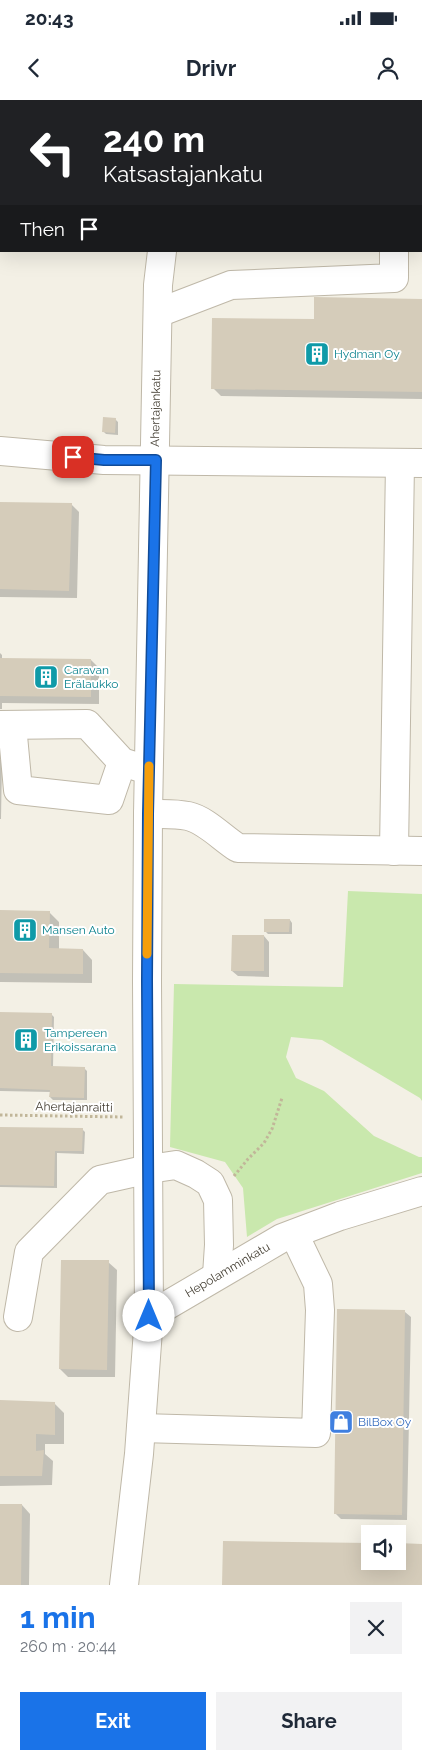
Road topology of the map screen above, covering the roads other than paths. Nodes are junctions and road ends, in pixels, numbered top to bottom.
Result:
1 (162, 252) edge
2 (394, 252) edge
3 (158, 313) junction
4 (0, 451) edge
5 (156, 460) junction
6 (411, 463) edge
7 (6, 725) edge
8 (122, 762) junction
9 (149, 770) junction
10 (148, 814) junction
11 (394, 851) junction
12 (422, 852) edge
13 (149, 1169) junction
14 (422, 1191) edge
15 (294, 1234) junction
16 (217, 1276) junction
17 (149, 1316) junction
18 (18, 1317) dead end
19 (141, 1428) junction
20 (124, 1585) edge

1 - 3 street, Ahertajankatu
2 - 3 street
3 - 5 street, Ahertajankatu
4 - 5 street
5 - 6 street
5 - 9 street, Ahertajankatu
6 - 11 street
7 - 8 street
7 - 8 street
8 - 9 street
9 - 10 street, Ahertajankatu
10 - 11 street
10 - 13 street, Ahertajankatu
11 - 12 street
13 - 16 street
13 - 17 street, Ahertajankatu
13 - 18 street
14 - 15 street, Hepolamminkatu
15 - 16 street, Hepolamminkatu
15 - 19 street
16 - 17 street, Hepolamminkatu
17 - 19 street
19 - 20 street

